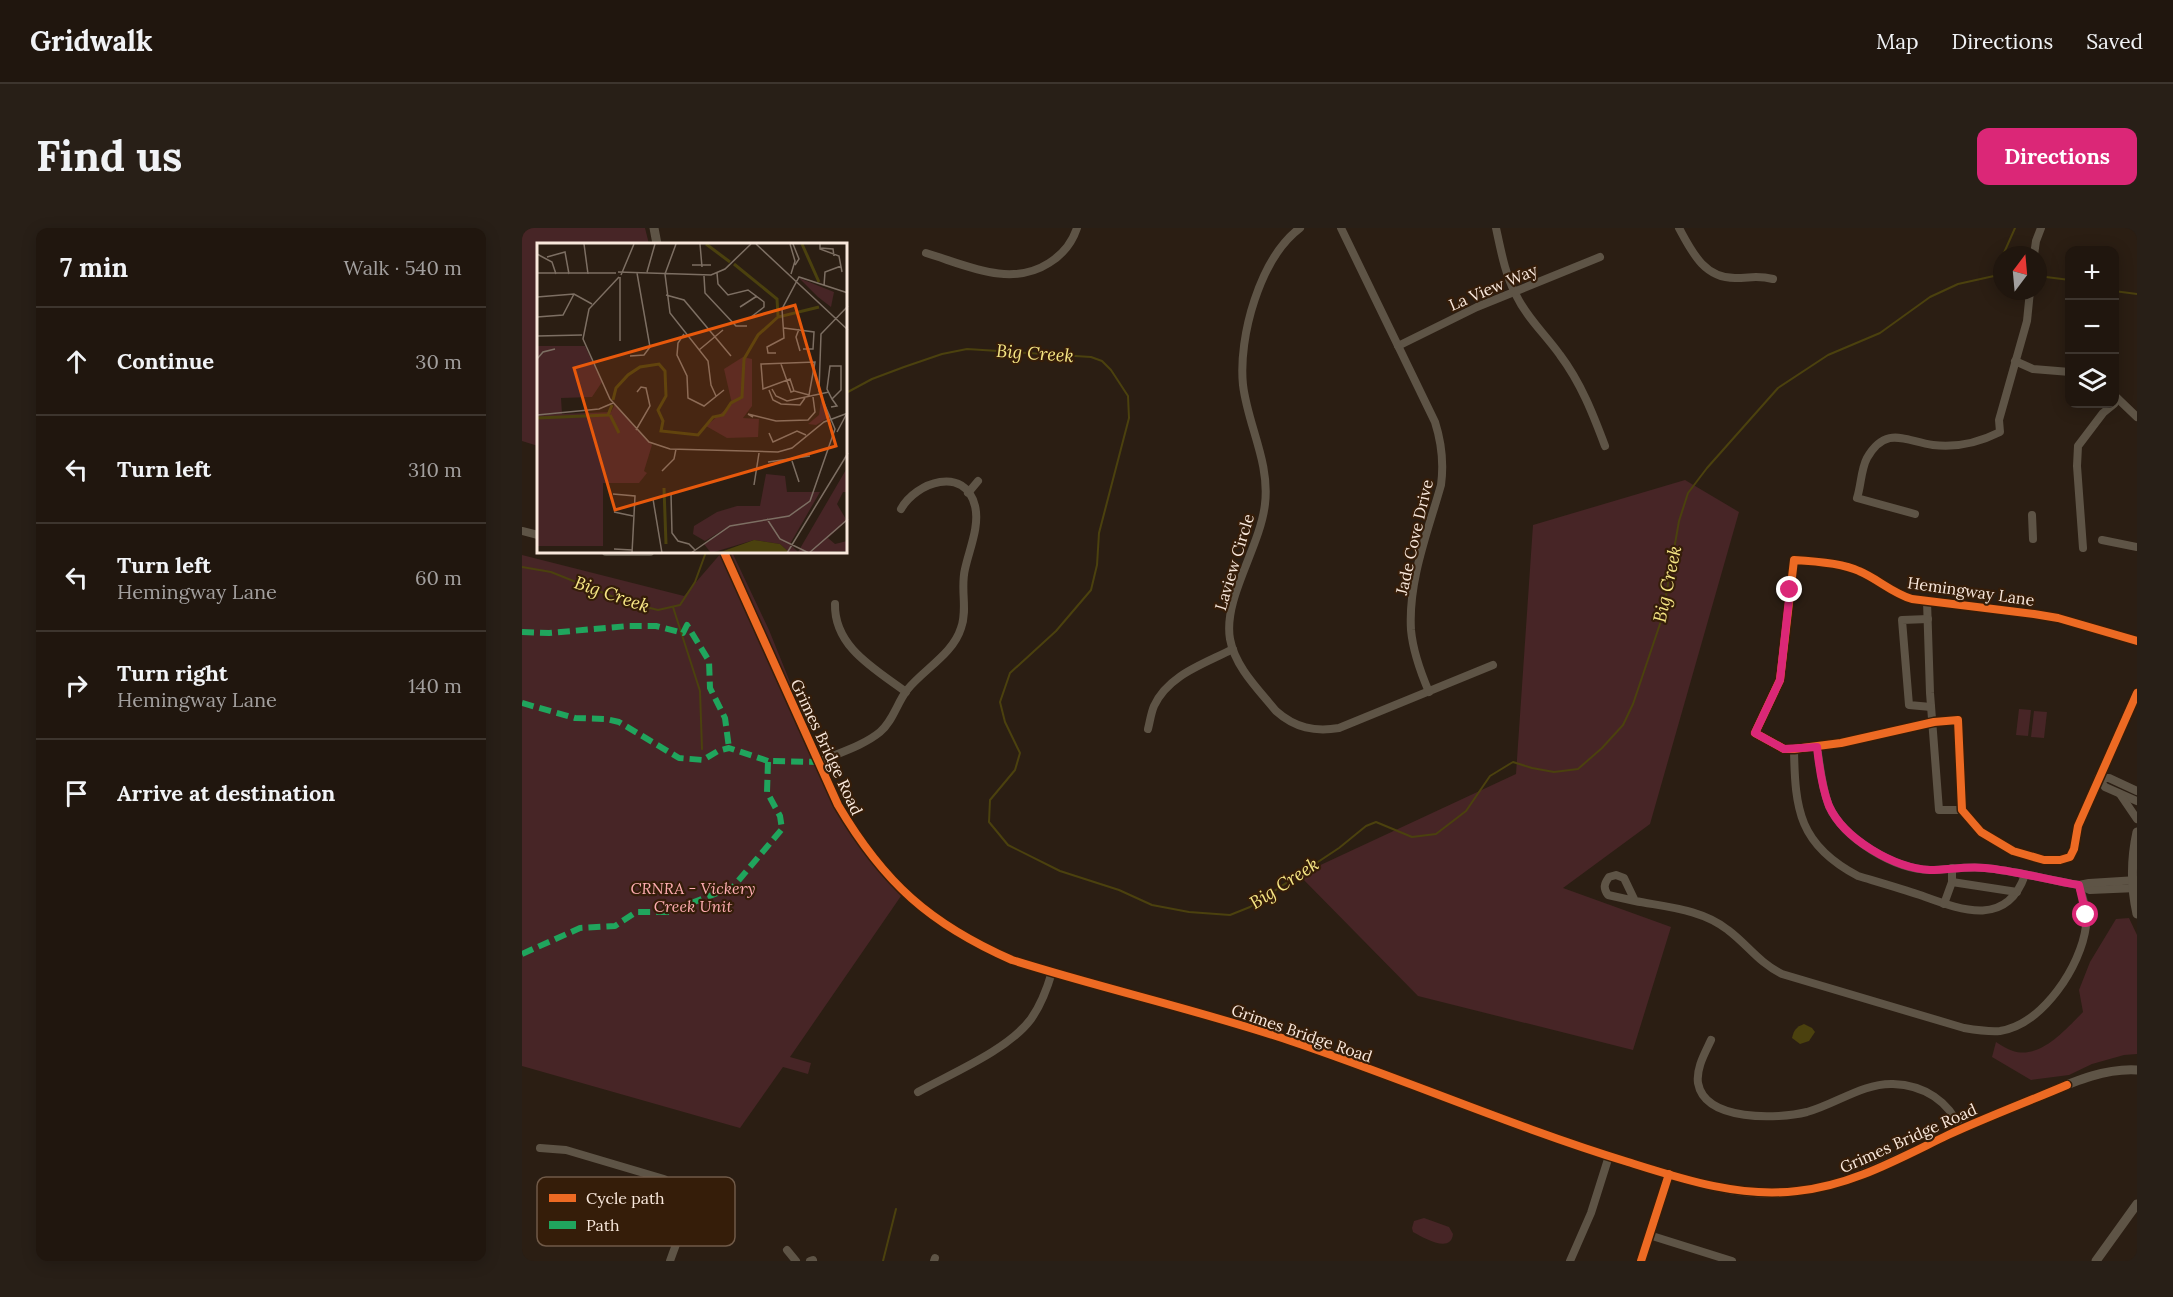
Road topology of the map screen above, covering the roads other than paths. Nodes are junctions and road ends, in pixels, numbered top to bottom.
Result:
1 (654, 228) edge
2 (1077, 228) edge
3 (1300, 228) edge
4 (1341, 228) edge
5 (1496, 228) edge
6 (1679, 228) edge
7 (2041, 228) edge
8 (657, 243) edge
9 (2035, 246) edge
10 (926, 253) dead end
11 (1600, 257) dead end
12 (1773, 279) dead end
13 (1514, 292) junction
14 (2029, 300) edge
15 (1398, 346) junction
16 (2015, 361) junction
17 (2065, 372) edge
18 (2119, 404) edge
19 (2108, 408) edge
20 (2137, 417) edge
21 (1605, 446) dead end
22 (978, 482) dead end
23 (968, 493) junction
24 (901, 509) dead end
25 (1915, 513) dead end
26 (2032, 515) dead end
27 (522, 531) edge
28 (537, 535) edge
29 (2033, 539) dead end
30 (2102, 540) dead end
31 (2137, 547) edge
32 (2084, 548) dead end
33 (725, 556) edge
34 (1927, 601) junction
35 (835, 604) dead end
36 (1928, 619) junction
37 (2137, 641) edge
38 (1233, 649) junction
39 (1492, 665) dead end
40 (906, 692) junction
41 (1429, 692) junction
42 (2137, 693) edge
43 (1931, 707) junction
44 (1934, 723) junction
45 (1148, 729) dead end
46 (1817, 747) junction
47 (1794, 749) junction
48 (818, 762) junction
49 (2098, 778) junction
50 (2137, 783) edge
51 (2123, 784) junction
52 (2137, 791) edge
53 (2119, 793) junction
54 (2137, 801) edge
55 (1962, 810) junction
56 (2137, 819) edge
57 (2137, 832) edge
58 (1952, 868) junction
59 (2025, 875) junction
60 (1952, 882) junction
61 (2135, 884) edge
62 (2079, 885) junction
63 (2017, 892) junction
64 (1635, 901) dead end
65 (1944, 904) junction
66 (2137, 914) edge
67 (1052, 972) junction
68 (1711, 1040) dead end
69 (2137, 1070) edge
70 (918, 1092) dead end
71 (1960, 1130) junction
72 (540, 1148) dead end
73 (1609, 1156) junction
74 (1669, 1174) junction
75 (657, 1177) edge
76 (2137, 1204) edge
77 (1649, 1235) junction
78 (675, 1246) edge
79 (787, 1250) dead end
80 (670, 1261) edge
81 (796, 1261) edge
82 (1570, 1261) edge
83 (1641, 1261) edge
84 (1732, 1261) edge
85 (2096, 1261) edge

1 - 8 street
2 - 10 street
3 - 38 street, Laview Circle
4 - 15 street, Jade Cove Drive
5 - 13 street
6 - 12 street
7 - 9 street
11 - 13 street, La View Way
13 - 15 street, La View Way
13 - 21 street
14 - 16 street
15 - 41 street, Jade Cove Drive
16 - 17 street
16 - 25 street
18 - 20 street
19 - 32 street
22 - 23 street
23 - 24 street
23 - 40 street
26 - 29 street
27 - 28 street
30 - 31 street
33 - 48 street, Grimes Bridge Road
34 - 36 street
34 - 37 street, Hemingway Lane
34 - 47 street, Hemingway Lane
35 - 40 street
36 - 43 street
36 - 43 street
38 - 41 street, Laview Circle
38 - 45 street
39 - 41 street, Laview Circle
40 - 48 street
42 - 49 street
43 - 44 street
44 - 46 street, Hemingway Lane
44 - 55 street
44 - 55 street, Hemingway Lane
46 - 47 street, Hemingway Lane
46 - 58 street
47 - 65 street
48 - 67 street, Grimes Bridge Road
49 - 51 street
49 - 53 street
49 - 55 street
50 - 51 street
51 - 52 street
53 - 54 street
53 - 56 street
57 - 61 street
58 - 59 street
58 - 60 street
59 - 62 street
59 - 63 street
60 - 63 street
60 - 65 street
61 - 62 street
61 - 66 street
62 - 64 street
63 - 65 street
67 - 70 street
67 - 73 street, Grimes Bridge Road
68 - 71 street
69 - 71 street, Grimes Bridge Road
71 - 74 street, Grimes Bridge Road
72 - 75 street
73 - 74 street, Grimes Bridge Road
73 - 82 street
74 - 77 street
76 - 85 street
77 - 83 street
77 - 84 street
78 - 80 street
79 - 81 street

